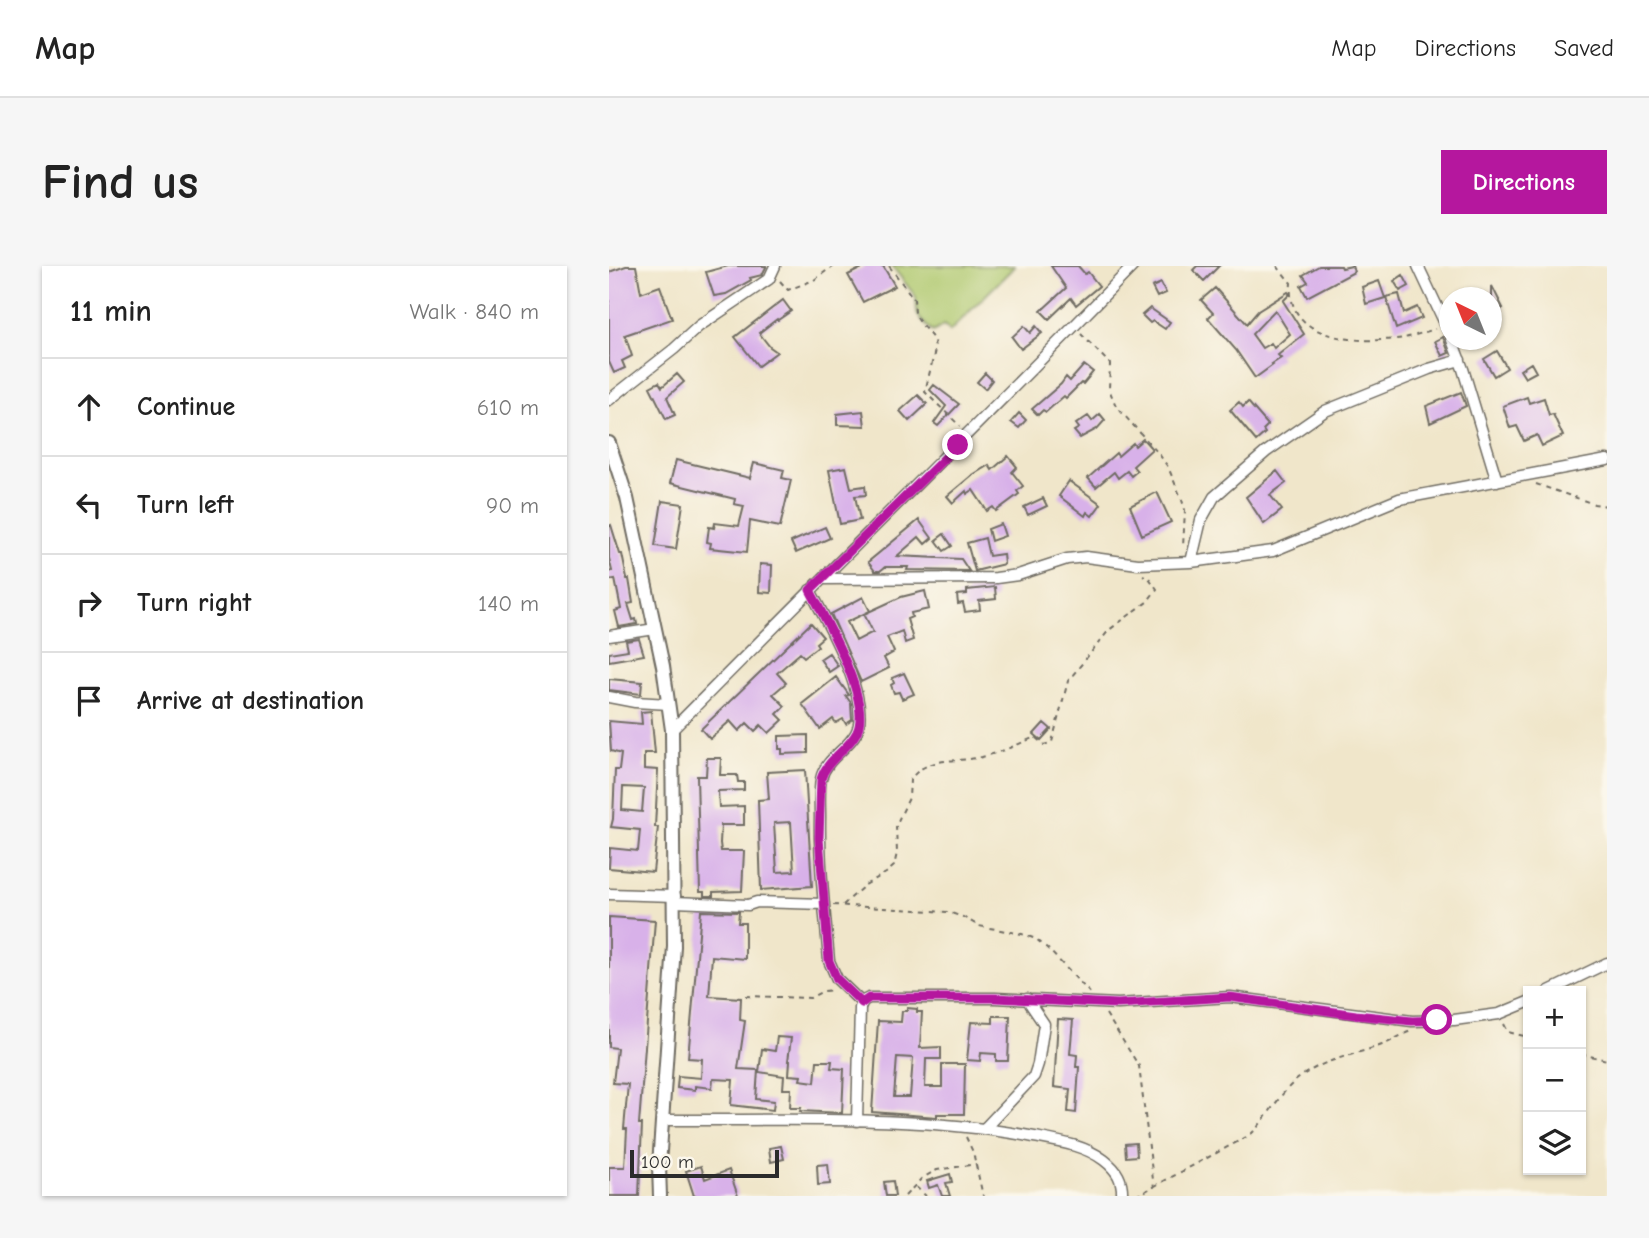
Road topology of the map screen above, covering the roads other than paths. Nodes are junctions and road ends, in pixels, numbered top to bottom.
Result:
1 (1133, 266) edge
2 (1418, 266) edge
3 (773, 270) edge
4 (1439, 311) edge
5 (1456, 350) edge
6 (1460, 360) junction
7 (609, 400) edge
8 (609, 443) edge
9 (1607, 460) edge
10 (1497, 481) junction
11 (1187, 562) junction
12 (822, 579) junction
13 (810, 590) junction
14 (655, 629) junction
15 (609, 636) edge
16 (609, 697) edge
17 (669, 704) junction
18 (672, 730) junction
19 (609, 894) edge
20 (675, 899) junction
21 (824, 904) junction
22 (1607, 963) edge
23 (1559, 986) edge
24 (1027, 999) junction
25 (862, 1003) junction
26 (1523, 1004) edge
27 (662, 1120) junction
28 (856, 1121) junction
29 (984, 1129) junction
30 (660, 1196) edge
31 (1122, 1196) edge

1 - 12 street
2 - 4 street
3 - 7 street
5 - 6 street
6 - 10 street
6 - 11 street
8 - 14 street
9 - 10 street
10 - 11 street
11 - 12 street
12 - 13 street
13 - 18 street
13 - 21 street
14 - 15 street
14 - 17 street
16 - 17 street
17 - 18 street
18 - 20 street
19 - 20 street
20 - 21 street
20 - 27 street
21 - 25 street
22 - 23 street
24 - 25 street
24 - 26 street
24 - 29 street
25 - 28 street
27 - 28 street
27 - 30 street
28 - 29 street
29 - 31 street

